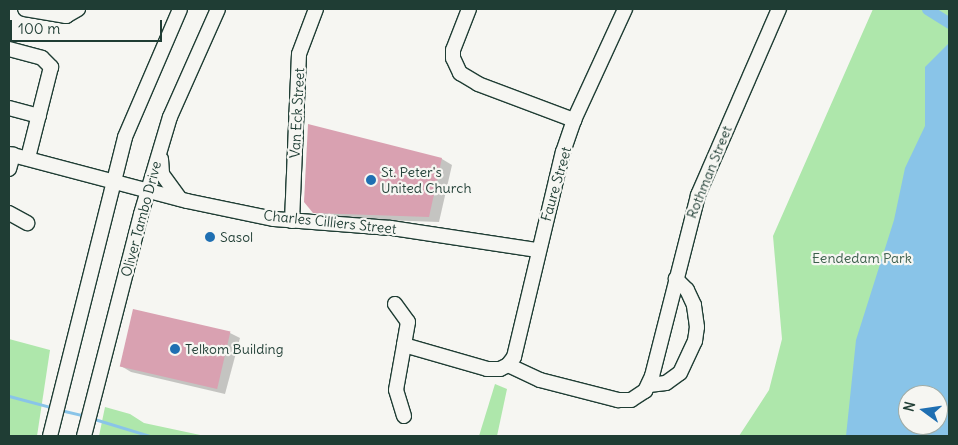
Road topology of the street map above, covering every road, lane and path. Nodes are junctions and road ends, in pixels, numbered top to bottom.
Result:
1 (25, 9) edge
2 (78, 9) edge
3 (180, 9) edge
4 (218, 9) edge
5 (316, 9) edge
6 (469, 9) edge
7 (625, 9) edge
8 (779, 9) edge
9 (9, 49) edge
10 (9, 108) edge
11 (38, 116) junction
12 (574, 120) junction
13 (163, 141) junction
14 (11, 154) edge
15 (28, 158) junction
16 (9, 169) edge
17 (113, 180) junction
18 (149, 190) junction
19 (184, 200) junction
20 (9, 213) edge
21 (141, 214) junction
22 (292, 221) junction
23 (27, 223) dead end
24 (537, 250) junction
25 (676, 279) junction
26 (395, 304) dead end
27 (404, 345) junction
28 (508, 365) junction
29 (649, 385) junction
30 (404, 416) dead end
31 (85, 433) edge
32 (50, 436) edge

1 - 2 street
3 - 17 street
4 - 13 street, Oliver Tambo Drive
5 - 22 street, Van Eck Street
6 - 12 street
7 - 12 street, Faure Street
8 - 25 street, Rothman Street
9 - 11 street
10 - 11 street
11 - 15 street
12 - 24 street, Faure Street
13 - 18 street, Oliver Tambo Drive
13 - 19 street
14 - 15 street, Charles Cilliers Street
14 - 16 street
15 - 17 street, Charles Cilliers Street
17 - 18 street, Charles Cilliers Street
17 - 32 street
18 - 19 street, Charles Cilliers Street
18 - 21 street, Oliver Tambo Drive
19 - 21 street
19 - 22 street, Charles Cilliers Street
20 - 23 street
21 - 31 street, Oliver Tambo Drive
22 - 24 street, Charles Cilliers Street
24 - 28 street, Faure Street
25 - 29 street, Rothman Street
25 - 29 street
26 - 27 street
27 - 28 street
27 - 30 street
28 - 29 street, Rothman Street

